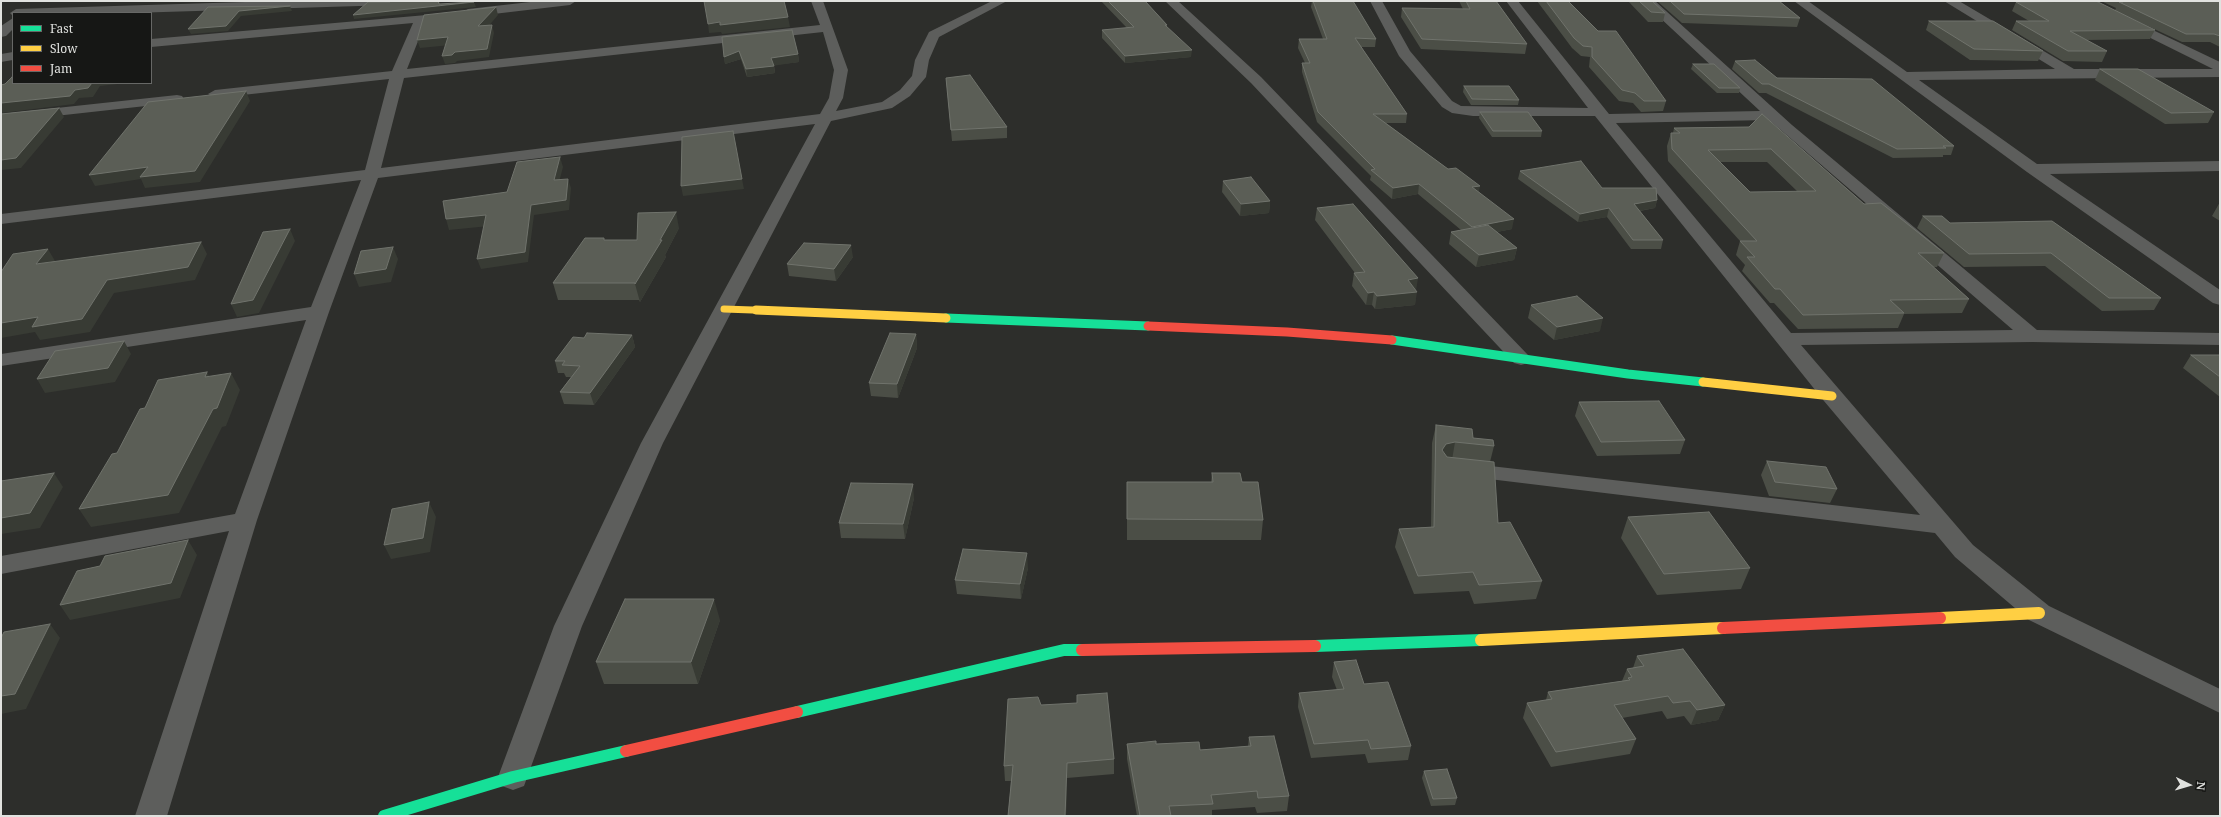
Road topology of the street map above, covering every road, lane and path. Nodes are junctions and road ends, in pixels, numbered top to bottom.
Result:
1 (150, 1) edge
2 (392, 1) edge
3 (570, 1) edge
4 (817, 1) edge
5 (1001, 1) edge
6 (1171, 1) edge
7 (1376, 1) edge
8 (1512, 1) edge
9 (1648, 1) edge
10 (1800, 1) edge
11 (1950, 1) edge
12 (2082, 1) edge
13 (138, 8) junction
14 (47, 12) edge
15 (1, 13) edge
16 (12, 13) edge
17 (420, 18) junction
18 (12, 23) edge
19 (828, 28) junction
20 (1, 33) edge
21 (152, 43) edge
22 (12, 56) edge
23 (1, 58) edge
24 (2220, 67) edge
25 (2071, 73) junction
26 (2220, 73) edge
27 (398, 74) junction
28 (1905, 76) junction
29 (1772, 115) junction
30 (1602, 116) junction
31 (1, 118) edge
32 (825, 118) junction
33 (2220, 166) edge
34 (2033, 169) junction
35 (372, 172) junction
36 (1, 219) edge
37 (2220, 299) edge
38 (724, 309) junction
39 (319, 312) junction
40 (2032, 336) junction
41 (1787, 339) junction
42 (2220, 339) edge
43 (1521, 359) junction
44 (1, 360) edge
45 (1832, 396) junction
46 (1452, 468) edge
47 (245, 520) junction
48 (1942, 526) junction
49 (1, 565) edge
50 (2040, 613) junction
51 (2218, 699) edge
52 (513, 778) junction
53 (151, 816) edge
54 (384, 816) edge

1 - 13 street
2 - 13 street
3 - 17 street
4 - 19 street
5 - 32 street
6 - 43 street
7 - 30 street
8 - 30 street
9 - 29 street
10 - 28 street
11 - 25 street
12 - 24 street
13 - 14 street
15 - 16 street
17 - 21 street
17 - 27 street
18 - 20 street
19 - 27 street
19 - 32 street
22 - 23 street
25 - 26 street
25 - 28 street
27 - 31 street
27 - 35 street
28 - 34 street
29 - 30 street
29 - 40 street
30 - 41 street
32 - 35 street
32 - 38 street
33 - 34 street
34 - 37 street
35 - 36 street
35 - 39 street
38 - 43 street
38 - 52 street
39 - 44 street
39 - 47 street
40 - 41 street
40 - 42 street
41 - 45 street
43 - 45 street
45 - 48 street
46 - 48 street
47 - 49 street
47 - 53 street
48 - 50 street
50 - 51 street
50 - 52 street
52 - 54 street

